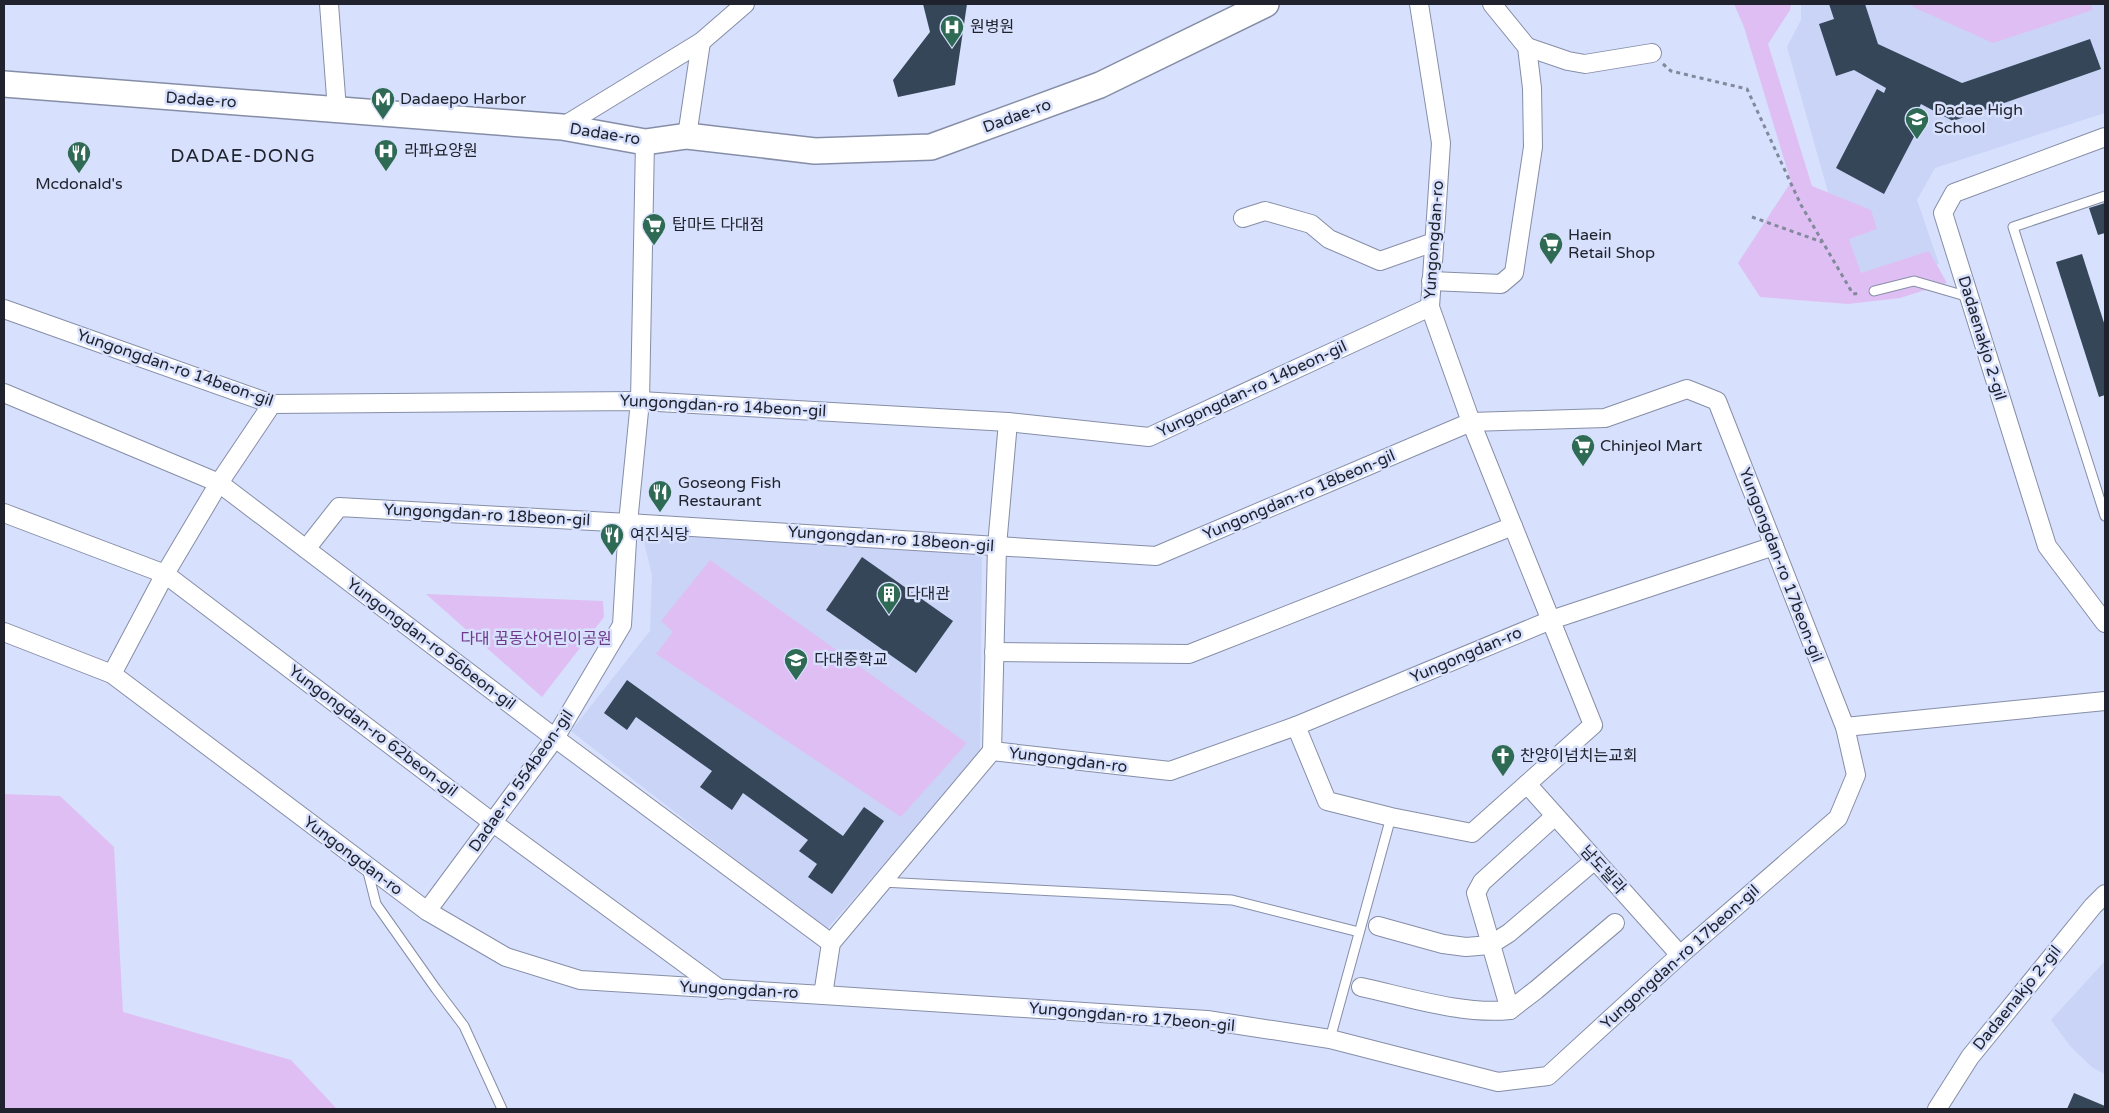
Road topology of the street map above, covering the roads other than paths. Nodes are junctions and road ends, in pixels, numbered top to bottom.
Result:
1 (329, 4) edge
2 (745, 4) edge
3 (1266, 4) edge
4 (1419, 4) edge
5 (1492, 4) edge
6 (700, 42) junction
7 (1526, 47) junction
8 (1652, 53) road end
9 (4, 84) edge
10 (336, 110) junction
11 (562, 127) junction
12 (687, 136) junction
13 (2105, 137) edge
14 (645, 142) junction
15 (2105, 196) edge
16 (1242, 218) dead end
17 (1434, 242) junction
18 (1431, 280) junction
19 (1874, 291) road end
20 (1969, 297) junction
21 (1430, 307) junction
22 (4, 309) edge
23 (4, 393) edge
24 (640, 401) junction
25 (272, 404) junction
26 (1008, 422) junction
27 (1471, 422) junction
28 (219, 483) junction
29 (4, 513) edge
30 (2105, 516) edge
31 (628, 523) junction
32 (1513, 526) junction
33 (997, 546) junction
34 (1774, 546) junction
35 (306, 549) junction
36 (165, 574) junction
37 (1551, 620) junction
38 (2105, 623) edge
39 (4, 632) edge
40 (994, 652) junction
41 (112, 674) junction
42 (2105, 700) edge
43 (1296, 726) junction
44 (1845, 727) junction
45 (555, 738) junction
46 (992, 751) junction
47 (1527, 784) junction
48 (1555, 816) junction
49 (1391, 817) junction
50 (492, 822) junction
51 (1595, 860) junction
52 (367, 866) junction
53 (882, 882) junction
54 (2105, 894) edge
55 (427, 911) junction
56 (1615, 923) dead end
57 (1378, 926) dead end
58 (1359, 932) junction
59 (831, 943) junction
60 (1490, 945) junction
61 (1680, 955) junction
62 (1361, 987) dead end
63 (721, 990) junction
64 (823, 995) junction
65 (1510, 1010) junction
66 (1330, 1039) junction
67 (502, 1109) edge
68 (1937, 1109) edge

1 - 10 street
2 - 6 street
3 - 12 main road, Dadae-ro
4 - 17 street, Yungongdan-ro
5 - 7 street
6 - 11 street
6 - 12 street
7 - 8 street
7 - 18 street
9 - 10 main road, Dadae-ro
10 - 11 main road, Dadae-ro
11 - 14 main road, Dadae-ro
12 - 14 main road, Dadae-ro
13 - 20 street, Dadaenakjo 2-gil
14 - 24 street, Dadae-ro 554beon-gil
15 - 30 lane
16 - 17 street
17 - 18 street, Yungongdan-ro
18 - 21 street, Yungongdan-ro
19 - 20 lane
20 - 38 street, Dadaenakjo 2-gil
21 - 26 street, Yungongdan-ro 14beon-gil
21 - 27 street, Yungongdan-ro
22 - 25 street, Yungongdan-ro 14beon-gil
23 - 28 street, Yungongdan-ro 56beon-gil
24 - 25 street, Yungongdan-ro 14beon-gil
24 - 26 street, Yungongdan-ro 14beon-gil
24 - 31 street, Dadae-ro 554beon-gil
25 - 28 street
26 - 33 street
27 - 32 street, Yungongdan-ro
27 - 33 street, Yungongdan-ro 18beon-gil
27 - 34 street, Yungongdan-ro 17beon-gil
28 - 35 street, Yungongdan-ro 56beon-gil
28 - 36 street
29 - 36 street, Yungongdan-ro 62beon-gil
31 - 33 street, Yungongdan-ro 18beon-gil
31 - 35 street, Yungongdan-ro 18beon-gil
31 - 45 street, Dadae-ro 554beon-gil
32 - 37 street, Yungongdan-ro
32 - 40 street
33 - 40 street
34 - 37 street
34 - 44 street, Yungongdan-ro 17beon-gil
35 - 45 street, Yungongdan-ro 56beon-gil
36 - 41 street
36 - 50 street, Yungongdan-ro 62beon-gil
37 - 43 street, Yungongdan-ro
37 - 47 street
39 - 41 street, Yungongdan-ro
40 - 46 street
41 - 52 street, Yungongdan-ro
42 - 44 street
43 - 46 street, Yungongdan-ro
43 - 49 street
44 - 61 street, Yungongdan-ro 17beon-gil
45 - 50 street, Dadae-ro 554beon-gil
45 - 59 street, Yungongdan-ro 56beon-gil
46 - 53 street, Yungongdan-ro
47 - 48 street, 남도빌라
47 - 49 street
48 - 51 street, 남도빌라
48 - 60 street
49 - 58 lane
50 - 55 street, Dadae-ro 554beon-gil
50 - 63 street, Yungongdan-ro 62beon-gil
51 - 60 street
51 - 61 street, 남도빌라
52 - 55 street, Yungongdan-ro
52 - 67 lane
53 - 58 lane
53 - 59 street, Yungongdan-ro
54 - 68 street, Dadaenakjo 2-gil
55 - 63 street, Yungongdan-ro
56 - 65 street
57 - 60 street
58 - 66 lane
59 - 64 street
60 - 65 street
61 - 66 street, Yungongdan-ro 17beon-gil
62 - 65 street
63 - 64 street, Yungongdan-ro
64 - 66 street, Yungongdan-ro 17beon-gil

